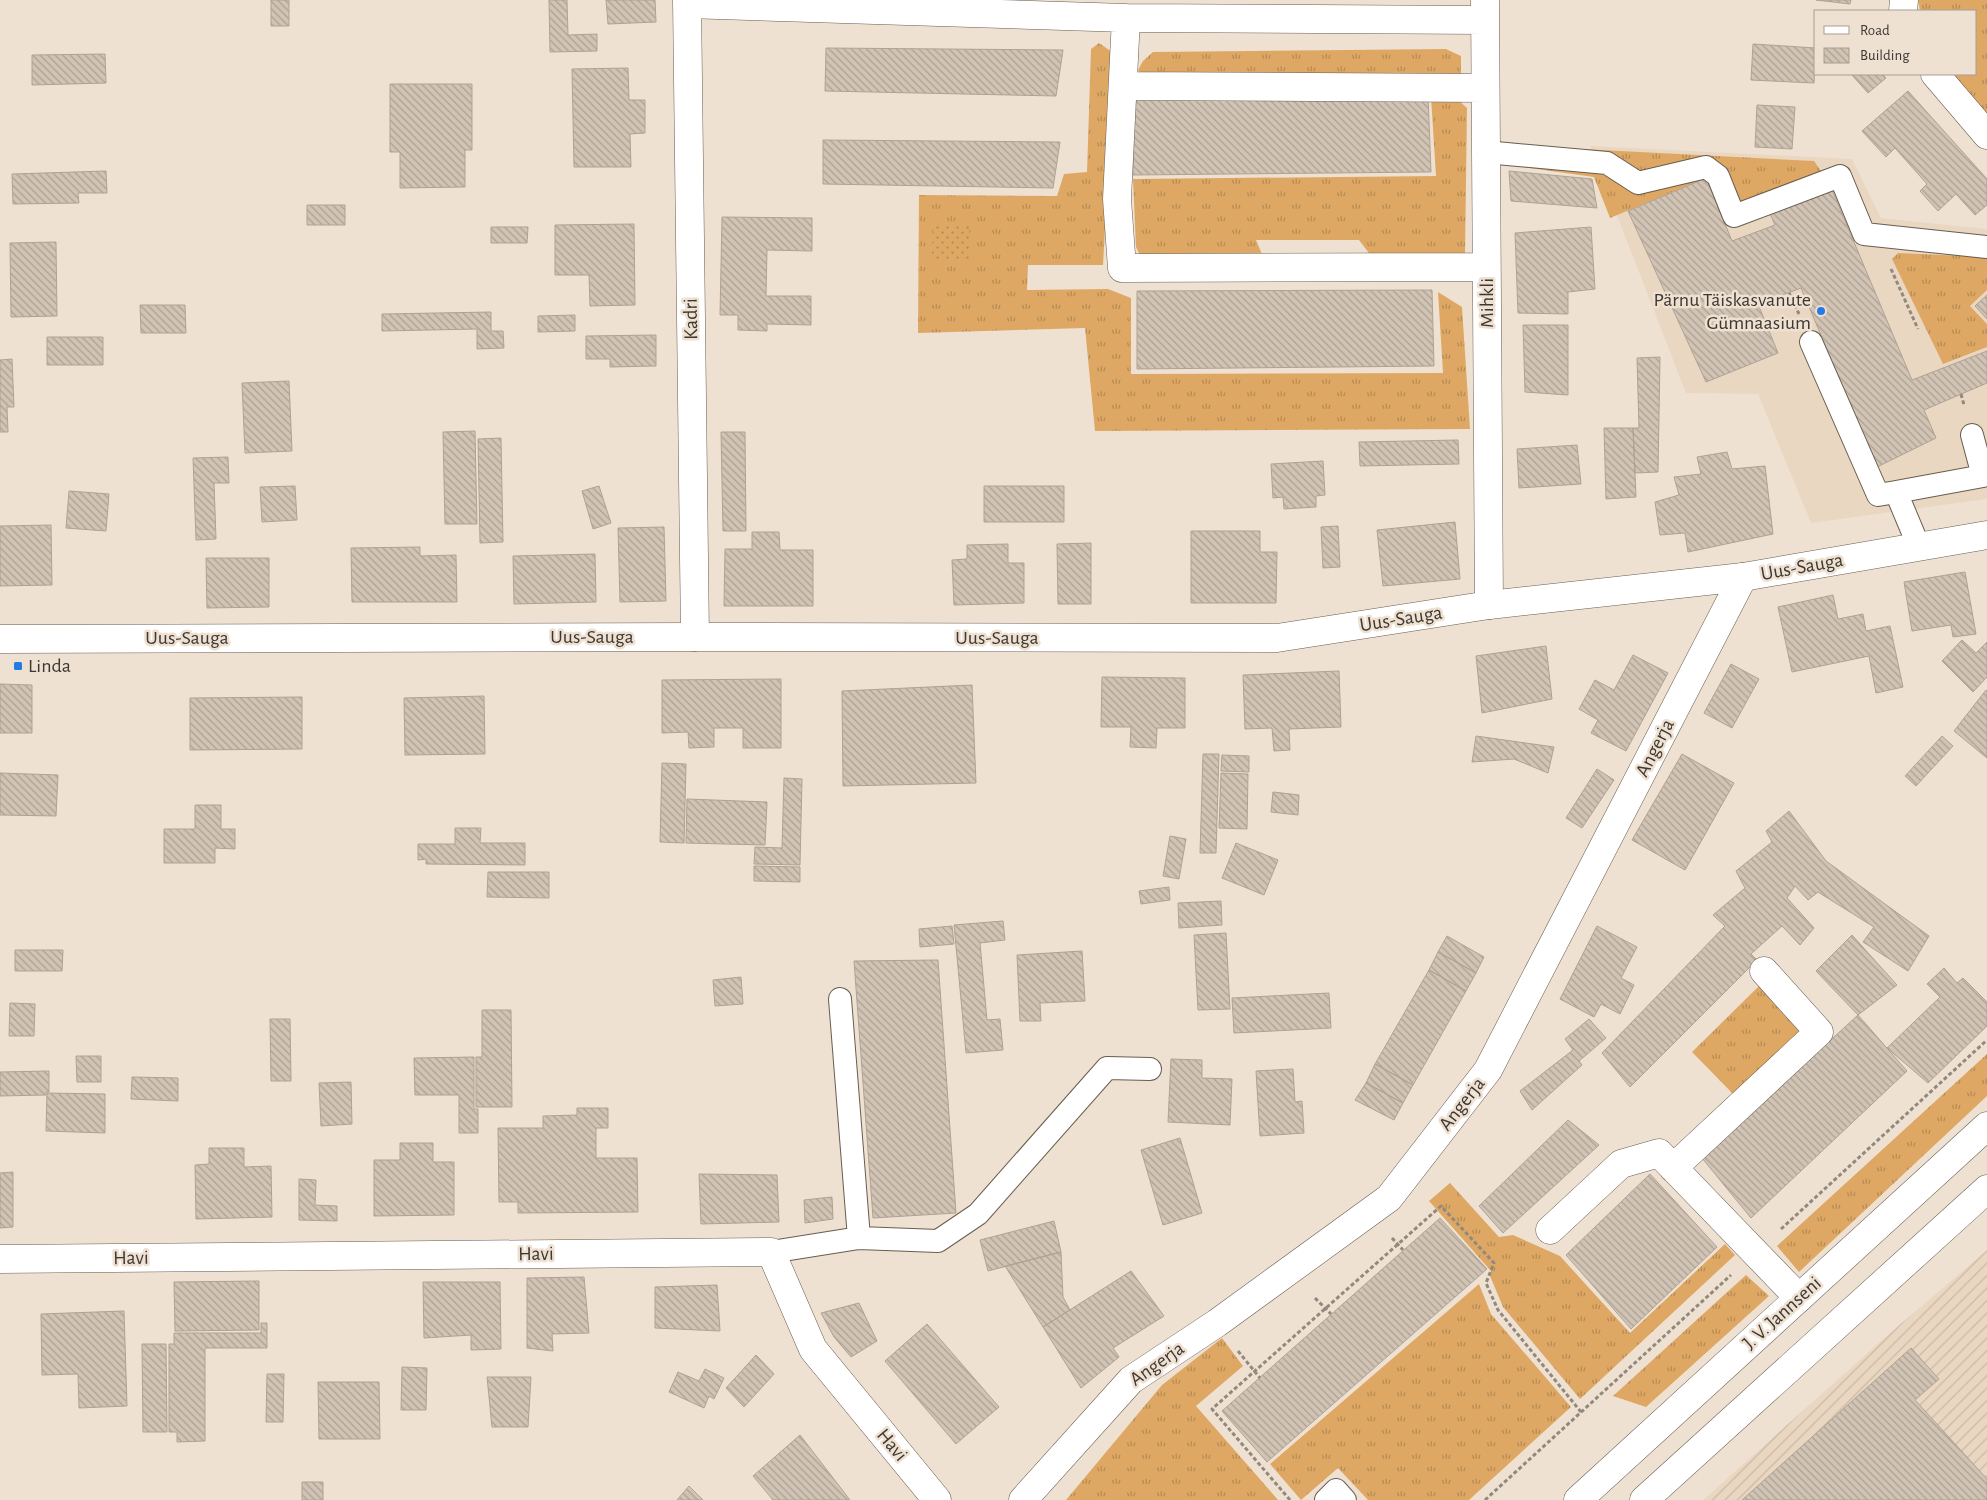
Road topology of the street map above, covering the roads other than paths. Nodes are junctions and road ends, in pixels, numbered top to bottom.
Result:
1 (687, 2) edge
2 (1485, 10) edge
3 (1126, 18) junction
4 (1935, 75) edge
5 (1123, 86) junction
6 (1485, 88) junction
7 (1987, 135) edge
8 (1485, 152) junction
9 (1987, 247) edge
10 (1486, 267) junction
11 (1811, 342) dead end
12 (1972, 435) dead end
13 (1896, 492) junction
14 (1987, 535) edge
15 (1919, 547) junction
16 (1742, 577) junction
17 (1489, 605) junction
18 (695, 637) junction
19 (0, 639) edge
20 (1764, 971) dead end
21 (840, 999) dead end
22 (1150, 1069) dead end
23 (1987, 1126) edge
24 (1673, 1168) junction
25 (1987, 1189) edge
26 (1550, 1230) dead end
27 (859, 1238) junction
28 (771, 1252) junction
29 (0, 1259) edge
30 (1799, 1298) junction
31 (937, 1500) edge
32 (1023, 1500) edge
33 (1326, 1500) edge
34 (1345, 1500) edge
35 (1578, 1500) edge
36 (1644, 1500) edge

1 - 3 street
1 - 18 street, Kadri
2 - 3 street
2 - 6 street, Mihkli
3 - 5 street
4 - 7 street
5 - 6 street
5 - 10 street
6 - 8 street, Mihkli
8 - 9 lane
8 - 10 street, Mihkli
10 - 17 street, Mihkli
11 - 13 lane
12 - 13 lane
13 - 15 lane
14 - 15 street, Uus-Sauga
15 - 16 street, Uus-Sauga
16 - 17 street, Uus-Sauga
16 - 32 street, Angerja
17 - 18 street, Uus-Sauga
18 - 19 street, Uus-Sauga
20 - 24 street
21 - 27 lane
22 - 27 lane
23 - 30 street, J. V. Jannseni
24 - 26 street
24 - 30 street
25 - 36 street
27 - 28 lane
28 - 29 street, Havi
28 - 31 street, Havi
30 - 35 street, J. V. Jannseni
33 - 34 lane

